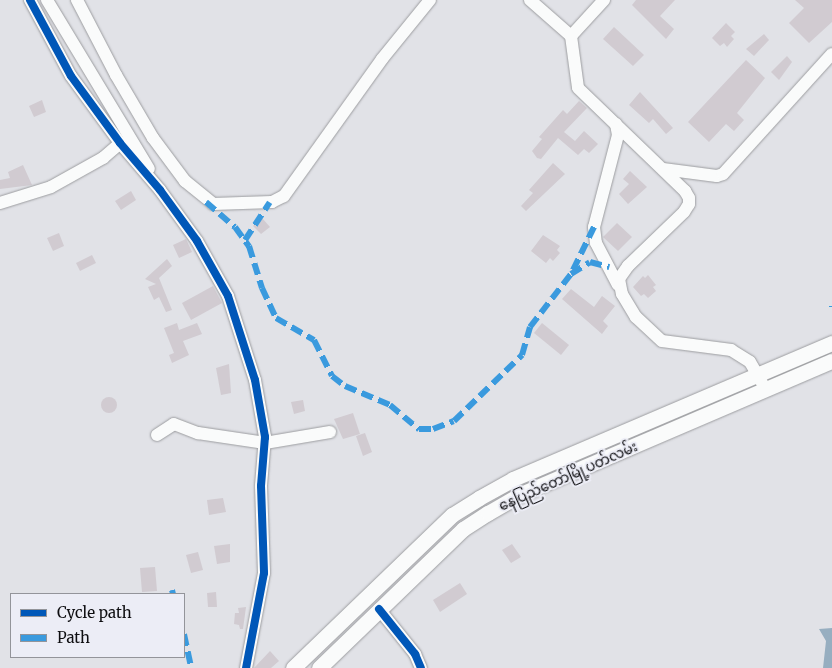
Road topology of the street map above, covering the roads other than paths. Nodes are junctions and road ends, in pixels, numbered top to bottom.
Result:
1 (30, 0) edge
2 (47, 0) edge
3 (77, 0) edge
4 (430, 0) edge
5 (530, 0) edge
6 (604, 0) edge
7 (571, 36) junction
8 (832, 54) edge
9 (616, 124) junction
10 (120, 143) junction
11 (663, 169) junction
12 (156, 185) junction
13 (0, 202) edge
14 (618, 285) junction
15 (832, 343) edge
16 (832, 361) edge
17 (758, 374) junction
18 (765, 390) junction
19 (330, 432) dead end
20 (157, 435) dead end
21 (265, 443) junction
22 (380, 609) junction
23 (246, 668) edge
24 (294, 668) edge
25 (320, 668) edge
26 (421, 668) edge

1 - 10 street
2 - 12 street
3 - 4 street
5 - 7 street
6 - 7 street
7 - 9 street
8 - 11 street
9 - 11 street
9 - 14 street
10 - 12 street
10 - 13 street
11 - 14 street
12 - 21 street
14 - 17 street
15 - 17 main road
16 - 18 main road, နေပြည်တော်မြို့ပတ်လမ်း
17 - 18 street
17 - 24 main road
18 - 22 main road, နေပြည်တော်မြို့ပတ်လမ်း
19 - 21 street
20 - 21 street
21 - 23 street
22 - 25 main road, နေပြည်တော်မြို့ပတ်လမ်း
22 - 26 street

